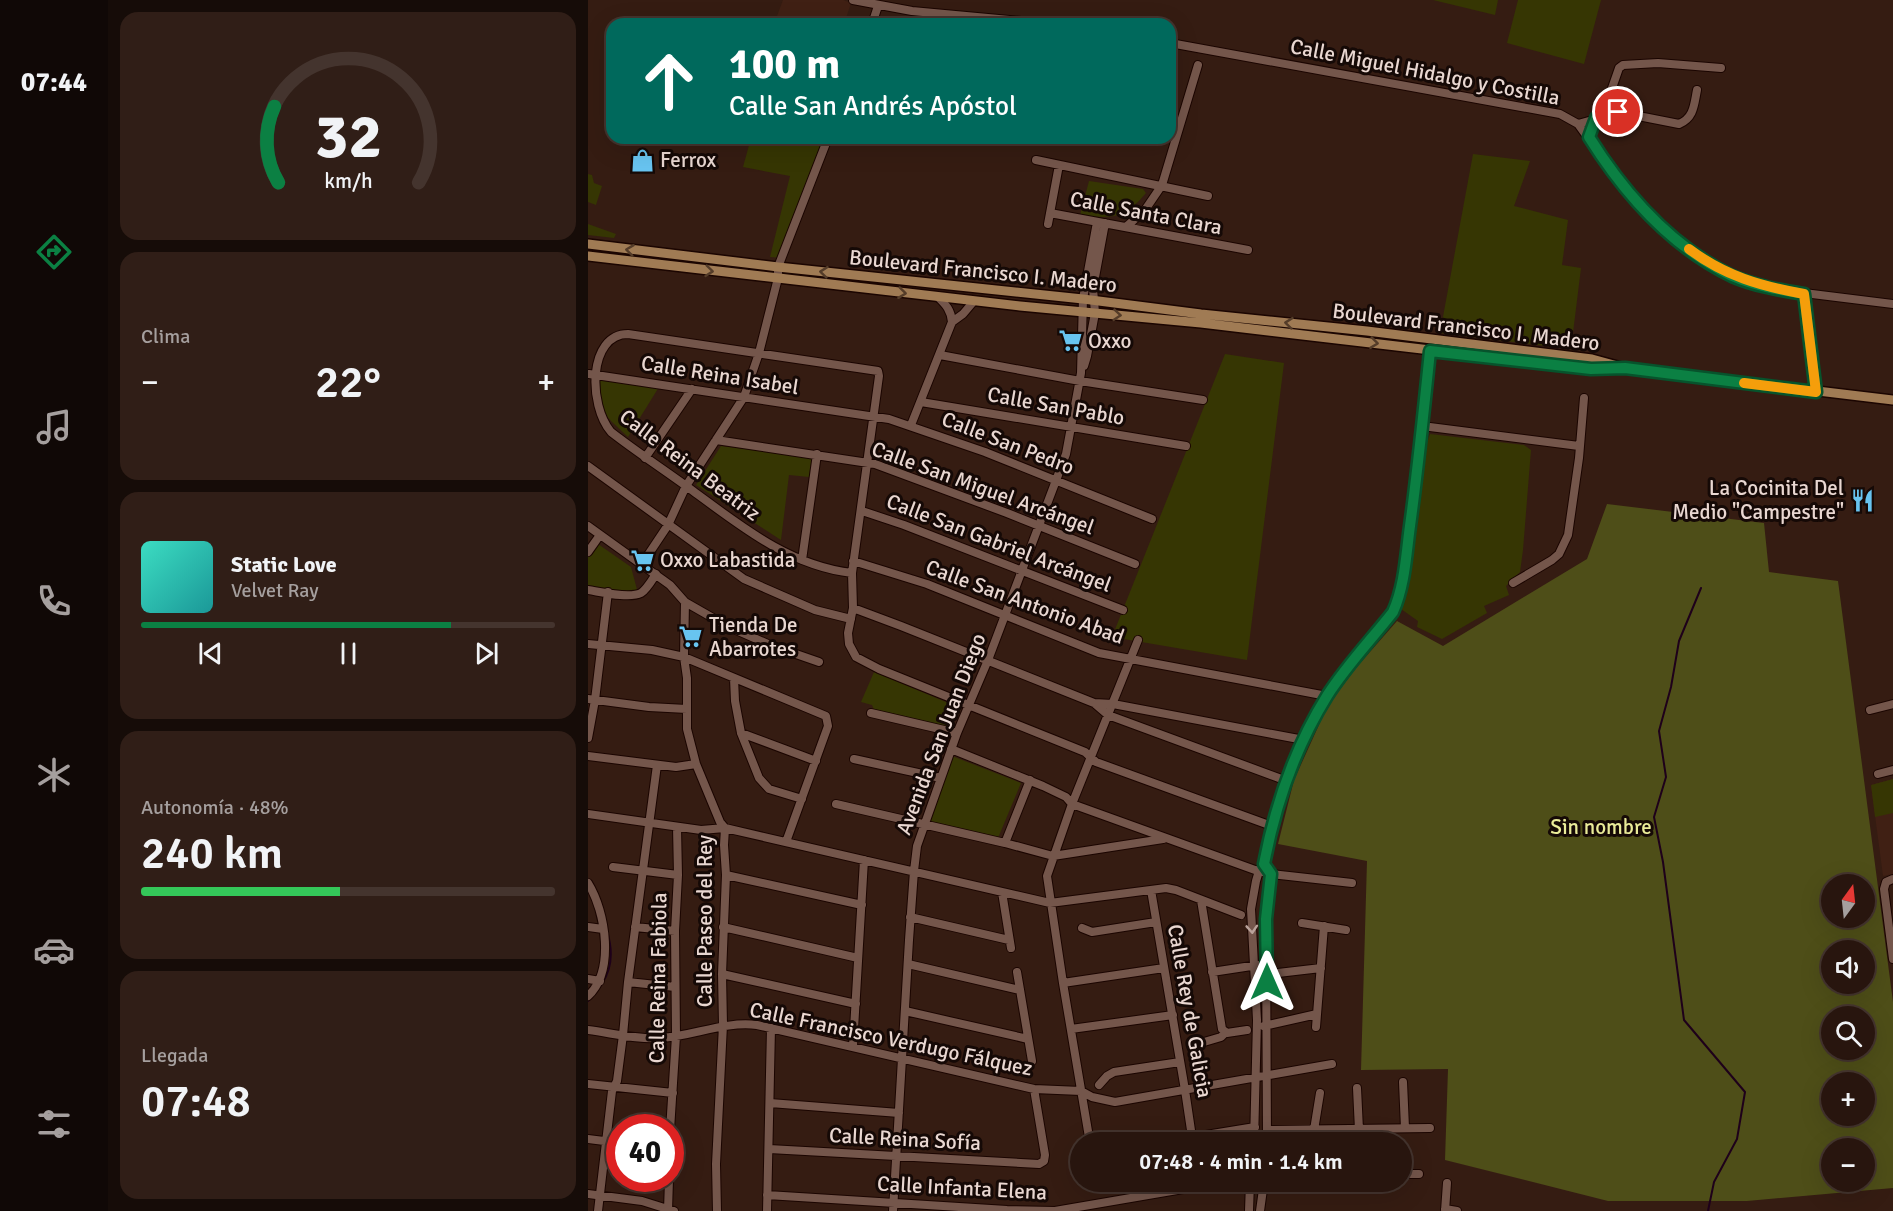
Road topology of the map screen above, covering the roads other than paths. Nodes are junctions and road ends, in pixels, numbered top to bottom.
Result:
1 (853, 0) edge
2 (878, 6) junction
3 (874, 18) edge
4 (988, 18) edge
5 (1176, 44) edge
6 (1198, 66) dead end
7 (1721, 68) dead end
8 (1697, 90) dead end
9 (1604, 111) junction
10 (1596, 118) junction
11 (1578, 124) junction
12 (1589, 137) junction
13 (1176, 139) edge
14 (826, 144) edge
15 (1174, 144) edge
16 (1036, 160) dead end
17 (1059, 165) junction
18 (1162, 185) junction
19 (1208, 196) dead end
20 (1050, 213) junction
21 (1101, 222) junction
22 (1048, 224) dead end
23 (1127, 226) junction
24 (588, 244) edge
25 (1248, 250) dead end
26 (588, 256) edge
27 (778, 267) junction
28 (778, 278) junction
29 (1804, 294) junction
30 (938, 297) junction
31 (1083, 298) junction
32 (1094, 300) junction
33 (974, 301) junction
34 (1893, 304) edge
35 (1084, 312) junction
36 (1095, 314) junction
37 (952, 322) junction
38 (1430, 351) junction
39 (1524, 351) junction
40 (759, 353) junction
41 (940, 355) junction
42 (1523, 362) junction
43 (1625, 368) junction
44 (590, 374) edge
45 (1080, 377) junction
46 (692, 389) junction
47 (1816, 392) junction
48 (744, 397) junction
49 (1584, 398) dead end
50 (1203, 400) dead end
51 (1893, 400) edge
52 (921, 402) junction
53 (847, 412) joint
54 (875, 416) junction
55 (911, 425) junction
56 (1422, 426) junction
57 (1072, 428) junction
58 (716, 440) junction
59 (1186, 446) dead end
60 (1579, 446) junction
61 (817, 454) junction
62 (645, 458) junction
63 (868, 462) junction
64 (588, 466) edge
65 (1056, 481) junction
66 (686, 486) junction
67 (862, 511) junction
68 (1152, 519) dead end
69 (668, 525) junction
70 (1040, 525) junction
71 (588, 526) edge
72 (600, 535) junction
73 (588, 552) edge
74 (802, 560) junction
75 (853, 561) junction
76 (642, 564) junction
77 (1136, 564) dead end
78 (1022, 570) junction
79 (852, 573) junction
80 (656, 574) junction
81 (1513, 583) dead end
82 (588, 590) edge
83 (608, 592) junction
84 (685, 602) junction
85 (853, 608) junction
86 (1123, 610) dead end
87 (1006, 615) junction
88 (851, 619) junction
89 (1138, 640) dead end
90 (588, 644) edge
91 (600, 646) junction
92 (684, 657) junction
93 (988, 660) junction
94 (1131, 660) junction
95 (819, 662) dead end
96 (734, 678) junction
97 (1327, 696) junction
98 (591, 699) edge
99 (1094, 703) junction
100 (1113, 704) junction
101 (1893, 704) edge
102 (969, 705) junction
103 (687, 709) junction
104 (1870, 710) dead end
105 (871, 713) dead end
106 (1108, 716) junction
107 (741, 733) junction
108 (957, 733) junction
109 (588, 738) edge
110 (1304, 740) junction
111 (951, 749) junction
112 (588, 756) edge
113 (1091, 757) junction
114 (854, 759) dead end
115 (816, 761) junction
116 (696, 764) junction
117 (657, 765) junction
118 (1893, 770) edge
119 (1878, 774) dead end
120 (941, 778) junction
121 (1030, 780) junction
122 (1287, 782) junction
123 (802, 799) junction
124 (836, 804) dead end
125 (1072, 804) junction
126 (588, 814) edge
127 (649, 822) junction
128 (925, 824) junction
129 (1273, 826) junction
130 (677, 827) junction
131 (725, 828) junction
132 (1166, 838) junction
133 (786, 842) junction
134 (1005, 843) junction
135 (1053, 856) junction
136 (864, 860) junction
137 (1264, 864) junction
138 (613, 867) dead end
139 (914, 870) junction
140 (644, 871) junction
141 (1259, 871) junction
142 (1271, 874) junction
143 (678, 875) junction
144 (726, 875) junction
145 (1889, 881) edge
146 (1352, 883) dead end
147 (588, 884) edge
148 (1151, 890) junction
149 (1002, 892) junction
150 (1201, 900) junction
151 (1050, 903) junction
152 (862, 905) junction
153 (1241, 915) dead end
154 (910, 917) junction
155 (1156, 922) junction
156 (1302, 923) dead end
157 (1324, 926) junction
158 (588, 927) edge
159 (635, 927) junction
160 (723, 927) junction
161 (1082, 928) dead end
162 (603, 929) junction
163 (1346, 930) dead end
164 (675, 931) junction
165 (1892, 942) edge
166 (858, 958) junction
167 (1893, 959) edge
168 (1267, 963) junction
169 (908, 964) junction
170 (1255, 965) junction
171 (1164, 968) junction
172 (1321, 968) junction
173 (1017, 972) dead end
174 (1212, 972) junction
175 (1278, 973) dead end
176 (722, 974) junction
177 (588, 979) edge
178 (600, 981) junction
179 (628, 982) junction
180 (1063, 984) junction
181 (675, 987) junction
182 (1020, 990) junction
183 (588, 996) edge
184 (856, 1004) junction
185 (904, 1011) junction
186 (1317, 1014) junction
187 (1173, 1015) junction
188 (723, 1025) junction
189 (1267, 1025) junction
190 (1257, 1027) junction
191 (1316, 1027) dead end
192 (771, 1028) junction
193 (1071, 1029) junction
194 (588, 1030) edge
195 (1247, 1030) dead end
196 (1224, 1033) junction
197 (623, 1035) junction
198 (676, 1036) junction
199 (1028, 1039) junction
200 (1204, 1041) dead end
201 (853, 1046) junction
202 (902, 1058) junction
203 (1032, 1061) dead end
204 (1180, 1062) junction
205 (1332, 1064) dead end
206 (1267, 1075) junction
207 (1256, 1077) junction
208 (1403, 1082) dead end
209 (588, 1084) edge
210 (1099, 1085) dead end
211 (614, 1087) junction
212 (1357, 1088) dead end
213 (1034, 1089) junction
214 (1185, 1090) junction
215 (1081, 1091) junction
216 (672, 1093) junction
217 (1320, 1093) dead end
218 (770, 1103) junction
219 (899, 1113) junction
220 (610, 1114) edge
221 (671, 1114) edge
222 (1256, 1127) junction
223 (1405, 1128) junction
224 (1430, 1128) dead end
225 (1268, 1130) joint
226 (1314, 1130) junction
227 (1359, 1130) junction
228 (1088, 1132) edge
229 (1191, 1132) edge
230 (1224, 1132) edge
231 (1255, 1132) edge
232 (588, 1139) edge
233 (606, 1141) edge
234 (606, 1149) edge
235 (769, 1149) junction
236 (896, 1157) junction
237 (1412, 1174) edge
238 (1419, 1174) dead end
239 (1447, 1183) dead end
240 (669, 1192) edge
241 (1174, 1192) edge
242 (1250, 1192) edge
243 (1263, 1192) edge
244 (588, 1194) edge
245 (600, 1195) junction
246 (767, 1195) junction
247 (893, 1207) edge
248 (1099, 1207) edge
249 (670, 1210) edge
250 (1445, 1210) edge
251 (598, 1211) edge
252 (717, 1211) edge
253 (767, 1211) edge
254 (1055, 1211) edge
255 (1249, 1211) edge
256 (1260, 1211) edge
257 (1457, 1211) edge

1 - 2 street
2 - 3 street
2 - 4 street
5 - 11 street, Calle Miguel Hidalgo y Costilla
6 - 13 street
7 - 9 street
8 - 9 street
9 - 10 street
10 - 11 street
10 - 12 street
11 - 12 street, Calle Miguel Hidalgo y Costilla
12 - 29 street, Calle Miguel Hidalgo y Costilla
14 - 27 street
15 - 18 street
16 - 17 street
17 - 18 street
17 - 20 street, Calle Santa Clara
18 - 19 street
18 - 23 street
20 - 21 street, Calle Santa Clara
20 - 22 street
21 - 23 street, Calle Santa Clara
21 - 31 street, Avenida San Juan Diego
21 - 32 street, Avenida San Juan Diego
23 - 25 street, Calle Santa Clara
27 -> 24 main road, Boulevard Francisco I. Madero
26 -> 28 main road, Boulevard Francisco I. Madero
27 - 28 street
31 -> 27 main road, Boulevard Francisco I. Madero
28 -> 30 main road, Boulevard Francisco I. Madero
28 - 40 street
29 - 34 street, Calle Miguel Hidalgo y Costilla
29 - 47 street
30 - 33 main road, Boulevard Francisco I. Madero
30 - 37 street
31 - 32 main road, Boulevard Francisco I. Madero
31 - 35 street, Avenida San Juan Diego
32 - 36 street, Avenida San Juan Diego
39 -> 32 main road, Boulevard Francisco I. Madero
33 - 35 main road, Boulevard Francisco I. Madero
33 - 37 street
35 - 36 main road, Boulevard Francisco I. Madero
35 - 45 street, Avenida San Juan Diego
36 -> 38 main road, Boulevard Francisco I. Madero
36 - 45 street, Avenida San Juan Diego
37 - 41 street
38 - 42 main road, Boulevard Francisco I. Madero
38 - 56 street
39 - 42 main road
39 - 43 main road, Boulevard Francisco I. Madero
40 - 44 street, Calle Reina Beatriz
40 - 48 street
40 - 54 street, Calle Reina Beatriz
41 - 45 street
41 - 52 street
42 - 43 main road, Boulevard Francisco I. Madero
43 - 47 main road
44 - 46 street, Calle Reina Isabel
44 - 62 street, Calle Reina Beatriz
45 - 50 street
45 - 57 street, Avenida San Juan Diego
46 - 48 street, Calle Reina Isabel
46 - 62 street
47 - 51 main road
48 - 53 street, Calle Reina Isabel
48 - 58 street
49 - 60 street
52 - 55 street
52 - 57 street, Calle San Pablo
53 - 54 street, Calle San Pedro
54 - 55 street, Calle San Pedro
54 - 63 street
55 - 65 street, Calle San Pedro
56 - 60 street
56 - 97 street
57 - 59 street, Calle San Pablo
57 - 65 street, Avenida San Juan Diego
58 - 61 street, Calle San Miguel Arcángel
58 - 66 street
60 - 81 street
61 - 63 street, Calle San Miguel Arcángel
61 - 74 street
62 - 66 street, Calle Reina Beatriz
63 - 67 street
63 - 70 street, Calle San Miguel Arcángel
64 - 69 street
65 - 68 street, Calle San Pedro
65 - 70 street, Avenida San Juan Diego
66 - 69 street
66 - 74 street, Calle Reina Beatriz
67 - 75 street
67 - 78 street, Calle San Gabriel Arcángel
69 - 76 street
69 - 88 street
70 - 77 street, Calle San Miguel Arcángel
70 - 78 street, Avenida San Juan Diego
71 - 72 street
72 - 73 street
72 - 76 street
74 - 79 street, Calle Reina Beatriz
75 - 79 street
75 - 87 street, Calle San Antonio Abad
76 - 80 street
78 - 86 street, Calle San Gabriel Arcángel
78 - 87 street, Avenida San Juan Diego
79 - 85 street
80 - 83 street
80 - 84 street
82 - 83 street
83 - 91 street
84 - 92 street, Calle Paseo del Rey
84 - 95 street
85 - 88 street
85 - 93 street
87 - 93 street, Avenida San Juan Diego
87 - 94 street, Calle San Antonio Abad
88 - 102 street
89 - 94 street
90 - 91 street
91 - 92 street
91 - 98 street
92 - 96 street
92 - 103 street, Calle Paseo del Rey
93 - 99 street
93 - 102 street, Avenida San Juan Diego
94 - 97 street, Calle San Antonio Abad
94 - 100 street
96 - 107 street
96 - 115 street
97 - 110 street
98 - 103 street
98 - 109 street
99 - 100 street
99 - 106 street
100 - 106 street
100 - 110 street
101 - 104 street
102 - 108 street, Avenida San Juan Diego
102 - 113 street
103 - 116 street, Calle Paseo del Rey
105 - 108 street
106 - 113 street
106 - 122 street
107 - 115 street
107 - 123 street
108 - 111 street, Avenida San Juan Diego
110 - 122 street
111 - 120 street, Avenida San Juan Diego
111 - 121 street
112 - 117 street
113 - 125 street
113 - 129 street
114 - 120 street
115 - 123 street
116 - 117 street
116 - 131 street, Calle Paseo del Rey
117 - 127 street
118 - 119 street
120 - 128 street, Avenida San Juan Diego
121 - 125 street
121 - 134 street
122 - 129 street
123 - 133 street
124 - 128 street
125 - 132 street
125 - 135 street
126 - 127 street
127 - 130 street
127 - 140 street
128 - 134 street
128 - 139 street, Avenida San Juan Diego
129 - 137 street
130 - 131 street
130 - 143 street, Calle Reina Fabiola
131 - 133 street
131 - 144 street, Calle Paseo del Rey
132 - 135 street
132 - 141 street
133 - 136 street
134 - 135 street
135 - 151 street
136 - 139 street
136 - 152 street
137 - 141 street
137 - 142 street
138 - 140 street
139 - 149 street
139 - 154 street, Avenida San Juan Diego
140 - 143 street
140 - 159 street
141 - 142 street
141 -> 170 street
142 - 146 street
142 - 168 street
143 - 164 street, Calle Reina Fabiola
144 - 152 street
144 - 160 street, Calle Paseo del Rey
145 - 165 street
147 - 162 street
148 - 150 street
148 - 151 street
148 - 155 street, Calle Rey de Galicia
149 - 151 street
149 - 154 street
150 - 153 street
150 - 174 street
151 - 180 street
152 - 166 street
154 - 169 street, Avenida San Juan Diego
155 - 161 street
155 - 171 street, Calle Rey de Galicia
156 - 157 street
157 - 163 street
157 - 172 street
158 - 162 street
159 - 164 street
159 - 179 street
160 - 166 street
160 - 176 street, Calle Paseo del Rey
162 - 178 street
164 - 181 street, Calle Reina Fabiola
165 - 167 street
166 - 184 street
168 - 170 street
168 - 189 street
169 - 182 street
169 - 185 street, Avenida San Juan Diego
170 - 174 street
170 - 190 street
171 - 180 street
171 - 187 street, Calle Rey de Galicia
172 - 175 street
172 - 186 street
173 - 182 street
174 - 196 street
176 - 184 street
176 - 188 street, Calle Paseo del Rey
177 - 178 street
178 - 183 street
179 - 181 street
179 - 197 street
180 - 193 street
181 - 198 street, Calle Reina Fabiola
182 - 199 street
184 - 201 street
185 - 199 street
185 - 202 street, Avenida San Juan Diego
186 - 189 street
186 - 191 street
187 - 193 street
187 - 204 street, Calle Rey de Galicia
188 - 192 street, Calle Francisco Verdugo Fálquez
188 - 198 street, Calle Francisco Verdugo Fálquez
188 - 252 street, Calle Paseo del Rey
189 - 190 street
189 - 206 street
190 - 207 street
192 - 201 street, Calle Francisco Verdugo Fálquez
192 - 218 street
193 - 215 street
194 - 197 street, Calle Francisco Verdugo Fálquez
195 - 196 street
196 - 200 street
197 - 198 street, Calle Francisco Verdugo Fálquez
197 - 211 street
198 - 216 street, Calle Reina Fabiola
199 - 203 street
201 - 202 street, Calle Francisco Verdugo Fálquez
202 - 213 street, Calle Francisco Verdugo Fálquez
202 - 219 street, Avenida San Juan Diego
204 - 210 street
204 - 214 street, Calle Rey de Galicia
205 - 206 street, Calle Francisco Verdugo Fálquez
206 - 207 street, Calle Francisco Verdugo Fálquez
206 - 225 street
207 - 214 street, Calle Francisco Verdugo Fálquez
207 - 222 street
208 - 223 street
209 - 211 street
211 - 216 street
211 - 220 street
212 - 227 street
213 - 215 street, Calle Francisco Verdugo Fálquez
213 - 236 street, Calle Reina Sofía
214 - 215 street, Calle Francisco Verdugo Fálquez
214 - 229 street, Calle Rey de Galicia
215 - 228 street
216 - 221 street, Calle Reina Fabiola
217 - 226 street
218 - 219 street
218 - 235 street
219 - 236 street, Avenida San Juan Diego
222 - 230 street
222 - 231 street
223 - 224 street
223 - 227 street
225 - 226 street
226 - 227 street
232 - 233 street
234 - 245 street
235 - 236 street, Calle Reina Sofía
235 - 246 street
236 - 247 street, Avenida San Juan Diego
237 - 238 street
239 - 250 street
240 - 249 street
241 - 248 street, Calle Infanta Elena
242 - 255 street
243 - 256 street
244 - 245 street
245 - 249 street
245 - 251 street
246 - 247 street, Calle Infanta Elena
246 - 253 street
247 - 254 street, Calle Infanta Elena
248 - 254 street, Calle Infanta Elena
250 - 257 street

